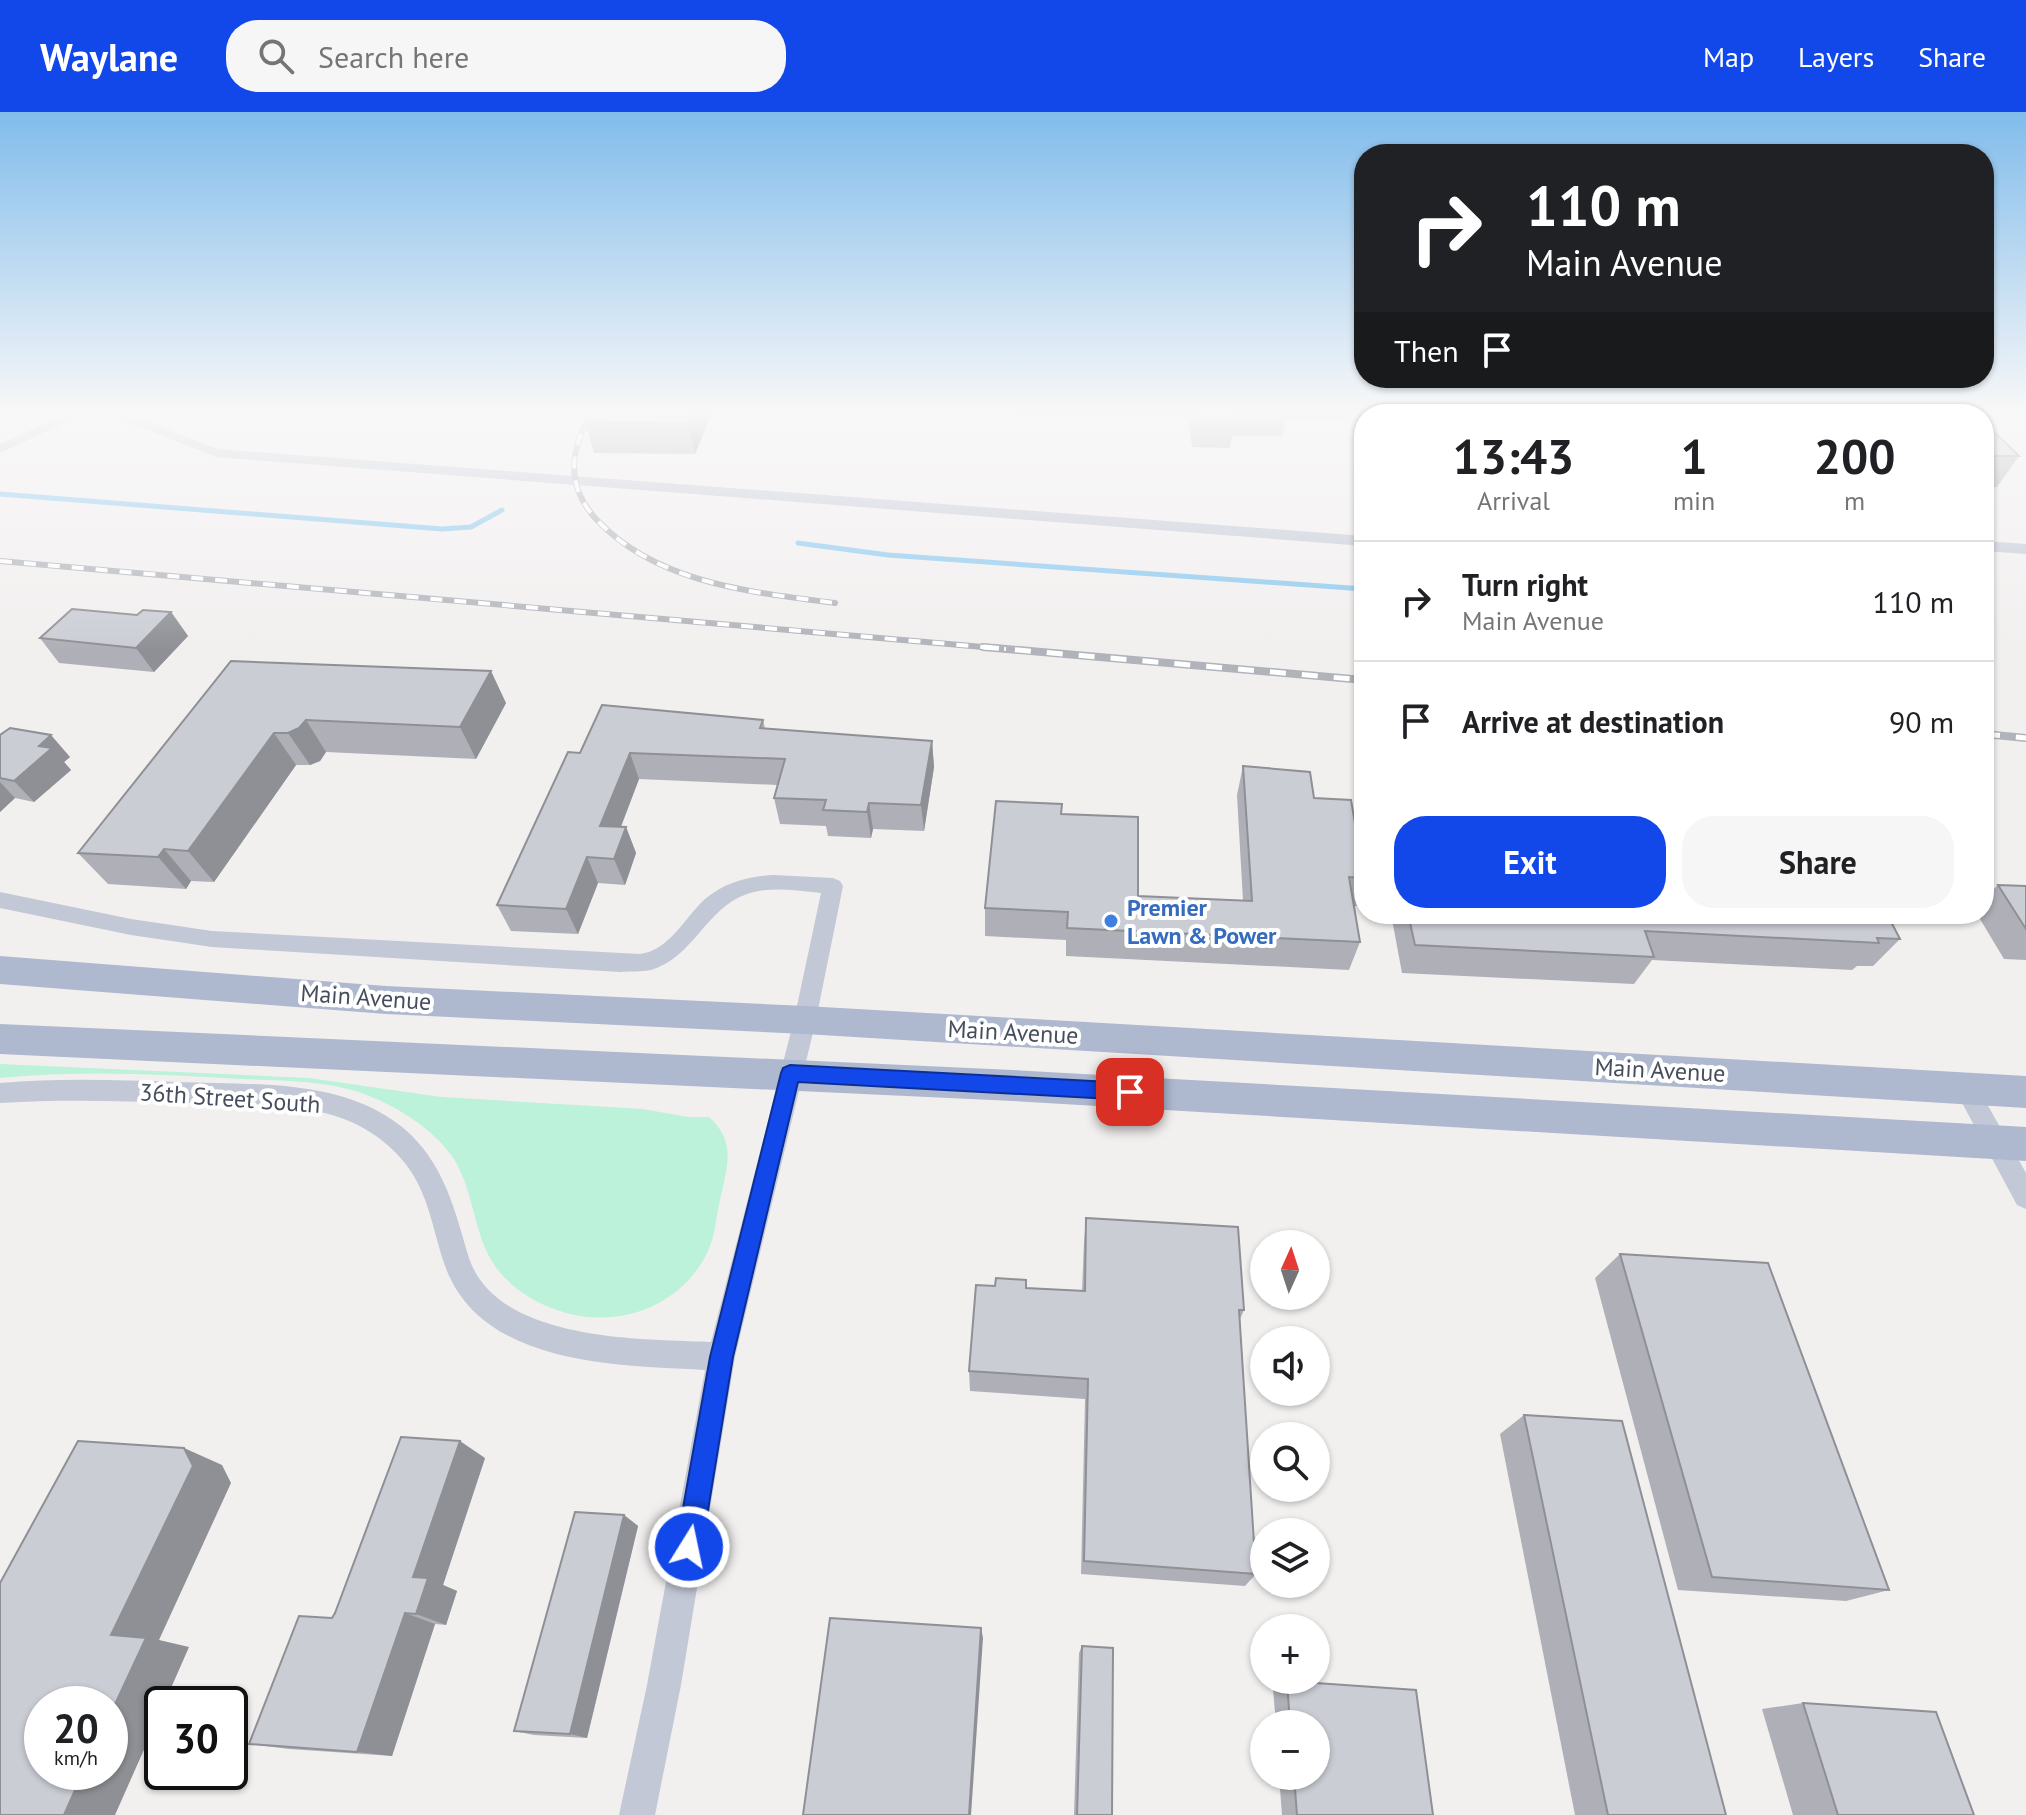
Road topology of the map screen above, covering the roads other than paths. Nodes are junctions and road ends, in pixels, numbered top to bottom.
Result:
1 (718, 491) edge
2 (1354, 540) edge
3 (1994, 547) edge
4 (2026, 549) edge
5 (0, 900) edge
6 (0, 970) edge
7 (805, 1020) junction
8 (0, 1039) edge
9 (790, 1073) junction
10 (1966, 1088) junction
11 (2026, 1092) edge
12 (0, 1093) edge
13 (2011, 1143) edge
14 (2026, 1197) edge
15 (721, 1357) junction
16 (637, 1815) edge

1 - 2 street
3 - 4 street
5 - 7 street
6 - 7 main road, Main Avenue
7 - 9 street
7 - 10 main road, Main Avenue
8 - 9 main road
9 - 13 main road
9 - 15 street
10 - 11 main road, Main Avenue
10 - 13 street
12 - 15 street, 36th Street South
13 - 14 street
15 - 16 street

